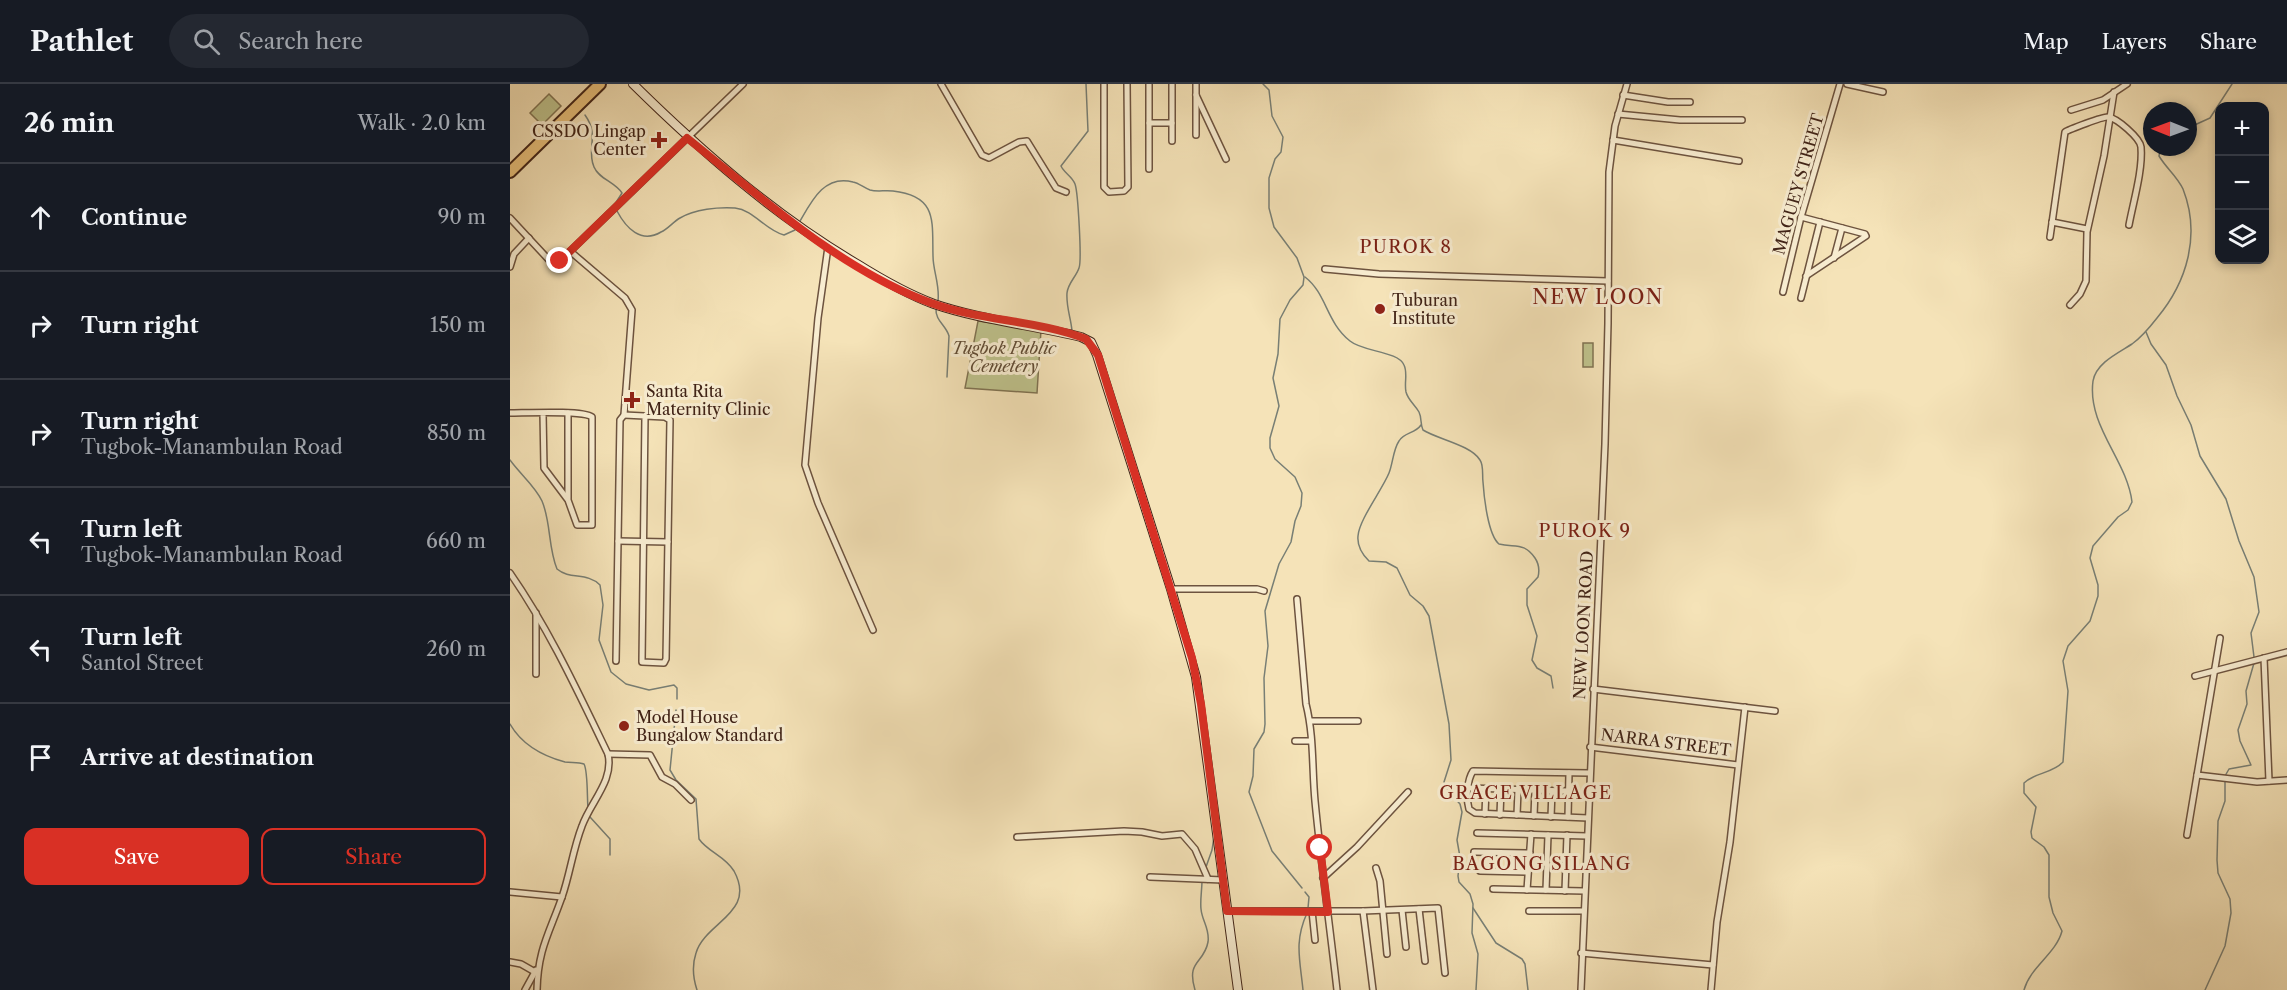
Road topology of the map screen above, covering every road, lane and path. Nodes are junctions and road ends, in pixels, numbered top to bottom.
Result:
1 (600, 84) edge
2 (633, 84) edge
3 (743, 84) edge
4 (941, 84) edge
5 (1104, 84) edge
6 (1127, 84) edge
7 (1149, 84) edge
8 (1172, 84) edge
9 (1196, 84) edge
10 (1627, 84) edge
11 (1840, 84) edge
12 (1847, 84) edge
13 (2127, 84) edge
14 (1882, 92) dead end
15 (2115, 92) junction
16 (1196, 94) junction
17 (1623, 95) junction
18 (1690, 102) dead end
19 (2071, 110) dead end
20 (1618, 114) junction
21 (2111, 117) junction
22 (1742, 120) dead end
23 (1149, 123) junction
24 (1172, 123) junction
25 (1196, 135) dead end
26 (687, 138) junction
27 (1613, 140) junction
28 (1172, 141) dead end
29 (1226, 159) dead end
30 (1739, 161) dead end
31 (1149, 169) dead end
32 (510, 172) edge
33 (1065, 192) dead end
34 (1801, 217) junction
35 (510, 218) edge
36 (1820, 222) junction
37 (2052, 222) junction
38 (2129, 225) dead end
39 (1842, 228) junction
40 (2087, 229) junction
41 (2050, 237) dead end
42 (528, 238) junction
43 (828, 247) junction
44 (571, 252) junction
45 (1833, 259) junction
46 (510, 267) edge
47 (1325, 269) dead end
48 (1806, 276) junction
49 (1608, 281) junction
50 (1783, 292) dead end
51 (1800, 298) dead end
52 (2070, 305) dead end
53 (510, 413) edge
54 (543, 413) junction
55 (568, 413) junction
56 (624, 415) junction
57 (645, 416) junction
58 (568, 500) junction
59 (618, 541) junction
60 (644, 542) junction
61 (668, 542) junction
62 (511, 577) edge
63 (1171, 589) junction
64 (1264, 591) dead end
65 (1297, 599) dead end
66 (536, 612) junction
67 (873, 630) dead end
68 (2220, 638) dead end
69 (2287, 652) edge
70 (2264, 658) junction
71 (616, 660) dead end
72 (2214, 671) junction
73 (536, 674) dead end
74 (2195, 676) dead end
75 (1593, 689) junction
76 (1745, 707) junction
77 (1775, 711) dead end
78 (1310, 721) junction
79 (1358, 721) dead end
80 (1295, 741) dead end
81 (1311, 741) junction
82 (1590, 747) junction
83 (609, 754) junction
84 (1738, 765) junction
85 (1569, 773) junction
86 (1589, 773) junction
87 (2197, 775) junction
88 (2287, 780) edge
89 (2268, 782) junction
90 (1469, 788) junction
91 (1486, 789) junction
92 (1501, 789) junction
93 (1518, 789) junction
94 (1535, 790) junction
95 (1552, 790) junction
96 (1568, 791) junction
97 (1408, 792) dead end
98 (690, 800) dead end
99 (1485, 814) junction
100 (1500, 815) junction
101 (1517, 815) junction
102 (1534, 816) junction
103 (1551, 817) junction
104 (1568, 817) junction
105 (1588, 818) junction
106 (1478, 833) dead end
107 (1531, 834) junction
108 (1548, 835) junction
109 (1567, 835) junction
110 (2187, 835) dead end
111 (1587, 836) junction
112 (1017, 837) dead end
113 (1474, 852) dead end
114 (1530, 853) junction
115 (1376, 868) dead end
116 (1480, 871) dead end
117 (1528, 872) junction
118 (1150, 877) dead end
119 (1323, 878) junction
120 (1208, 879) junction
121 (1223, 880) junction
122 (1493, 889) dead end
123 (1527, 890) junction
124 (1546, 890) junction
125 (1565, 891) junction
126 (1584, 891) junction
127 (510, 892) edge
128 (562, 897) junction
129 (1419, 909) junction
130 (1402, 910) junction
131 (1227, 911) junction
132 (1312, 911) junction
133 (1363, 911) junction
134 (1383, 911) junction
135 (1529, 911) dead end
136 (1583, 911) junction
137 (1328, 912) junction
138 (1315, 940) dead end
139 (1406, 947) dead end
140 (1581, 953) junction
141 (1387, 954) dead end
142 (1425, 961) dead end
143 (510, 963) edge
144 (1713, 965) junction
145 (536, 970) junction
146 (1445, 973) dead end
147 (525, 990) edge
148 (537, 990) edge
149 (1238, 990) edge
150 (1337, 990) edge
151 (1373, 990) edge
152 (1581, 990) edge
153 (1711, 990) edge

1 - 32 highway
2 - 26 street
3 - 26 street
4 - 33 street
5 - 6 street
7 - 23 street
8 - 24 street
9 - 16 street
10 - 17 street, NEW LOON ROAD
11 - 34 street, MAGUEY STREET
12 - 14 street
13 - 15 street
15 - 19 street
15 - 21 street
16 - 25 street
16 - 29 street
17 - 18 street
17 - 20 street, NEW LOON ROAD
20 - 22 street
20 - 27 street, NEW LOON ROAD
21 - 37 street
21 - 38 street
21 - 40 street
23 - 24 street
23 - 31 street
24 - 28 street
26 - 43 street
26 - 44 street
27 - 30 street
27 - 49 street, NEW LOON ROAD
34 - 36 street
34 - 50 street, MAGUEY STREET
35 - 42 street
36 - 39 street
36 - 48 street
37 - 40 street
37 - 41 street
39 - 45 street
39 - 45 street
40 - 52 street
42 - 44 street
42 - 46 street
43 - 63 street
43 - 67 street
44 - 56 street
45 - 48 street
47 - 49 street
48 - 51 street
49 - 75 street, NEW LOON ROAD
53 - 54 street
54 - 55 street
54 - 58 street
55 - 58 street
55 - 58 street
56 - 57 street
56 - 59 street
57 - 60 street
57 - 61 street
59 - 60 street
59 - 71 street
60 - 61 street
60 - 61 street
62 - 66 street
63 - 64 street
63 - 121 street
65 - 78 street
66 - 73 street
66 - 83 street
68 - 72 street
69 - 70 street
70 - 72 street
70 - 89 street
72 - 74 street
72 - 87 street
75 - 76 street
75 - 82 street, NEW LOON ROAD
76 - 77 street
76 - 84 street
78 - 79 street
78 - 81 street
80 - 81 street
81 - 119 street
82 - 84 street, NARRA STREET
82 - 86 street, NEW LOON ROAD
83 - 98 street
83 - 128 street
84 - 144 street
85 - 86 street
85 - 90 street
85 - 96 street
86 - 105 street, NEW LOON ROAD
87 - 89 street
87 - 110 street
88 - 89 street
90 - 91 street
90 - 99 street
91 - 92 street
91 - 99 street
92 - 93 street
92 - 100 street
93 - 94 street
93 - 101 street
94 - 95 street
94 - 102 street
95 - 96 street
95 - 103 street
96 - 104 street
97 - 119 street
99 - 100 street
100 - 101 street
101 - 102 street
102 - 103 street
103 - 104 street
104 - 105 street
105 - 111 street, NEW LOON ROAD
106 - 107 street
107 - 108 street
107 - 114 street
108 - 109 street
108 - 124 street
109 - 111 street
109 - 125 street
111 - 126 street, NEW LOON ROAD
112 - 120 street
113 - 114 street
114 - 117 street
115 - 134 street
116 - 117 street
117 - 123 street
118 - 120 street
119 - 137 street
120 - 121 street
121 - 131 street
122 - 123 street
123 - 124 street
124 - 125 street
125 - 126 street
126 - 136 street, NEW LOON ROAD
127 - 128 street
128 - 145 street
129 - 130 street
129 - 142 street
129 - 146 street
130 - 134 street
130 - 139 street
131 - 132 street
131 - 149 street
132 - 137 street
132 - 138 street
133 - 134 street
133 - 137 street
133 - 151 street
134 - 141 street
135 - 136 street
136 - 140 street, NEW LOON ROAD
137 - 150 street
140 - 144 street
140 - 152 street, NEW LOON ROAD
143 - 145 street
144 - 153 street
145 - 147 street
145 - 148 street

